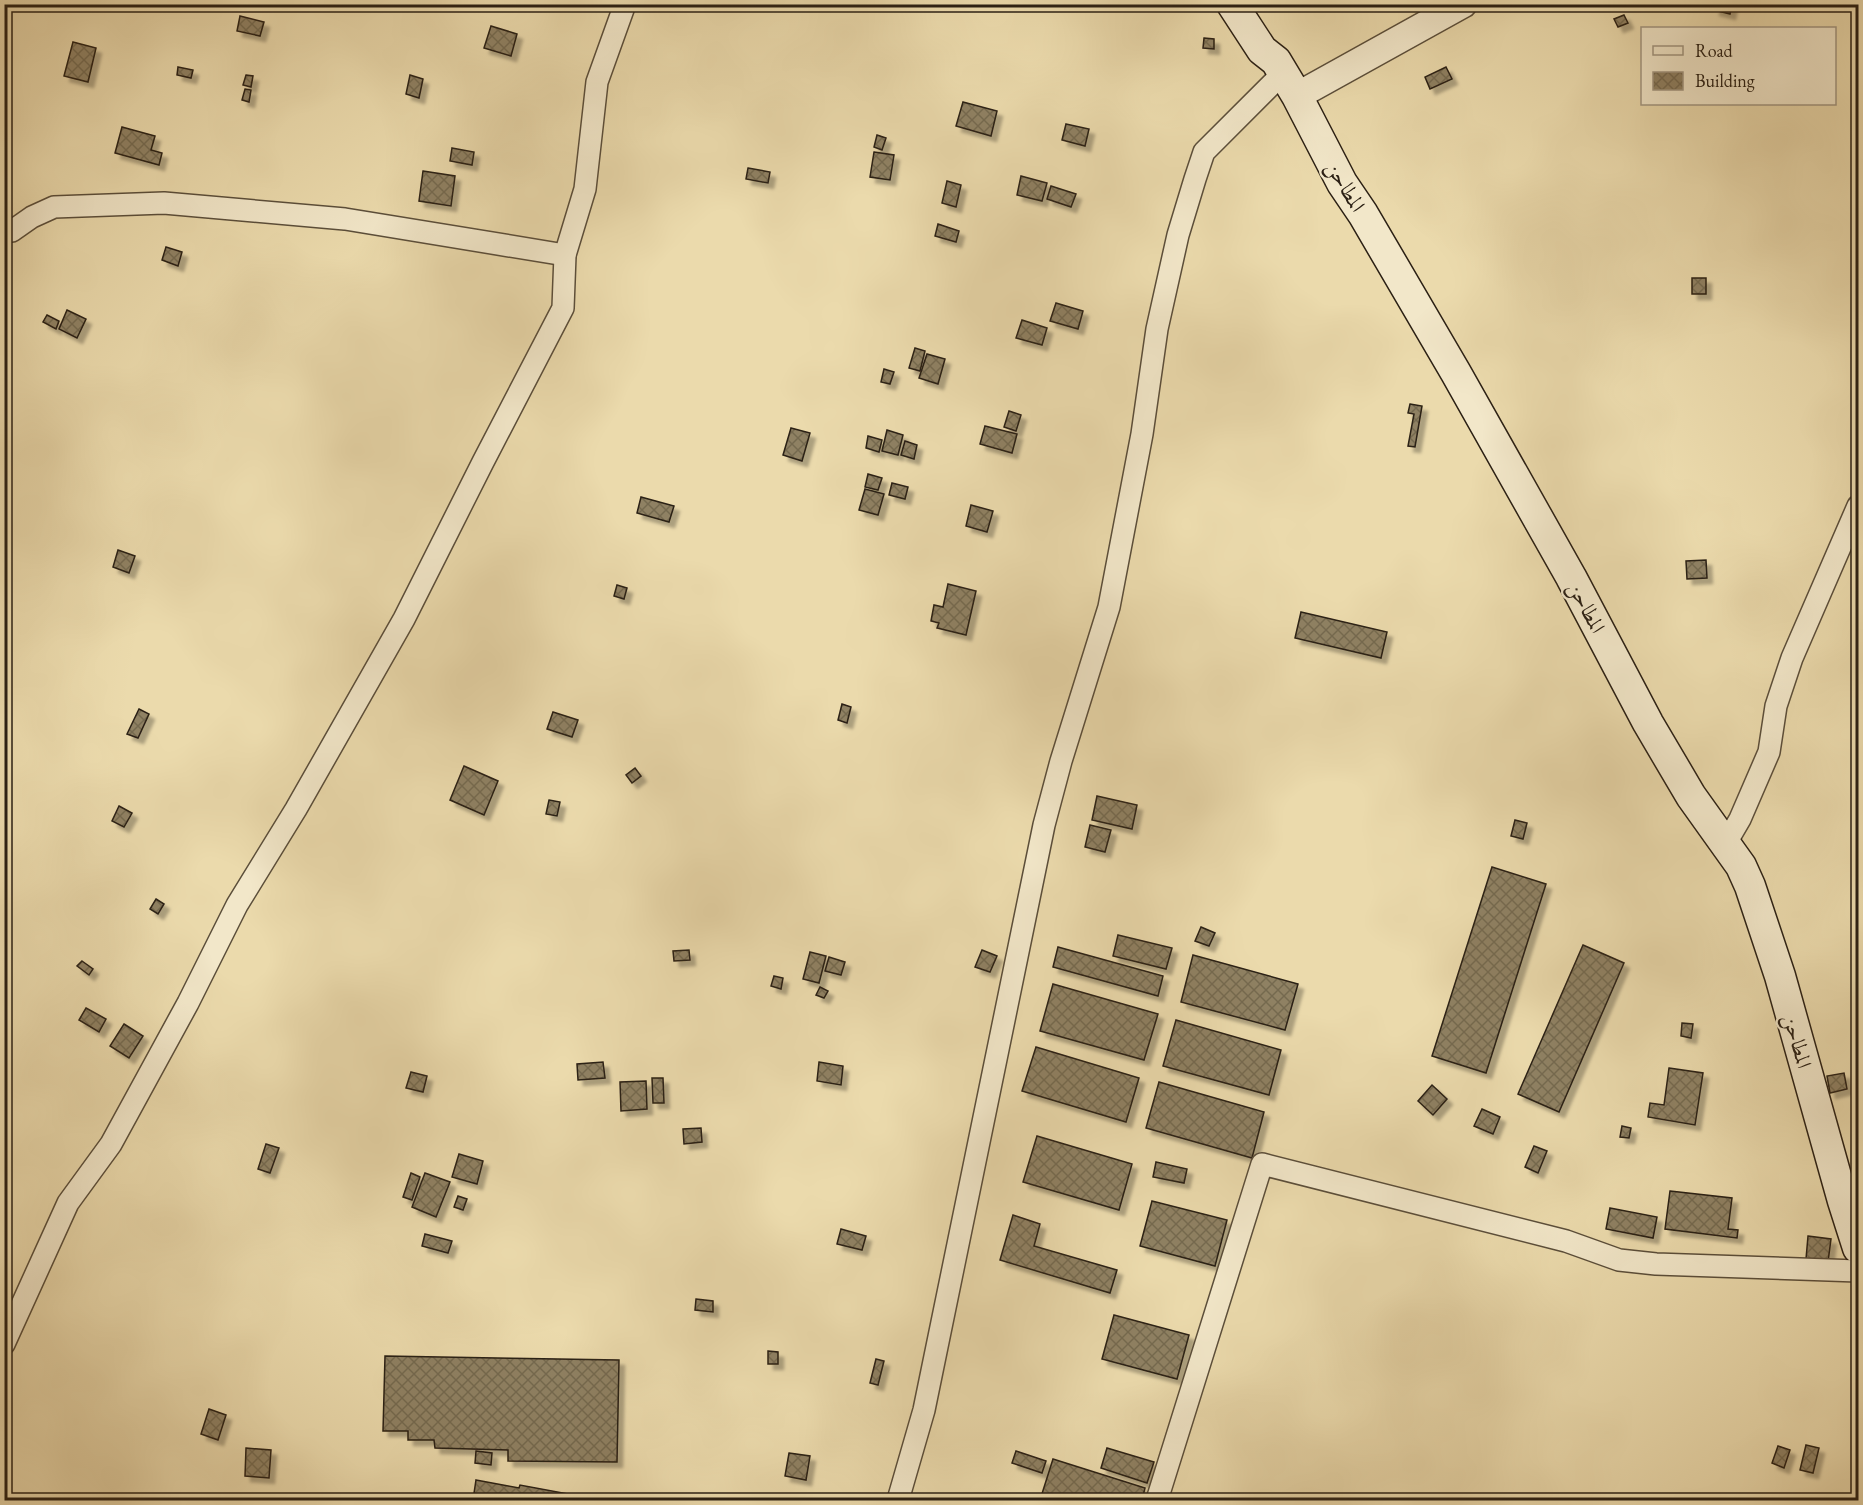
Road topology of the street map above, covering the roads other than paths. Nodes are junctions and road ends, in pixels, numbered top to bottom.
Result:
1 (625, 4) edge
2 (1232, 4) edge
3 (1463, 4) edge
4 (1290, 85) junction
5 (4, 229) edge
6 (565, 255) junction
7 (1858, 506) edge
8 (1726, 843) junction
9 (1858, 1248) edge
10 (1858, 1271) edge
11 (4, 1344) edge
12 (898, 1500) edge
13 (1157, 1500) edge

1 - 6 street
2 - 4 main road, المطاحن
3 - 4 street
4 - 8 main road, المطاحن
4 - 12 street
5 - 6 street
6 - 11 street
7 - 8 street
8 - 9 main road, المطاحن
10 - 13 street

